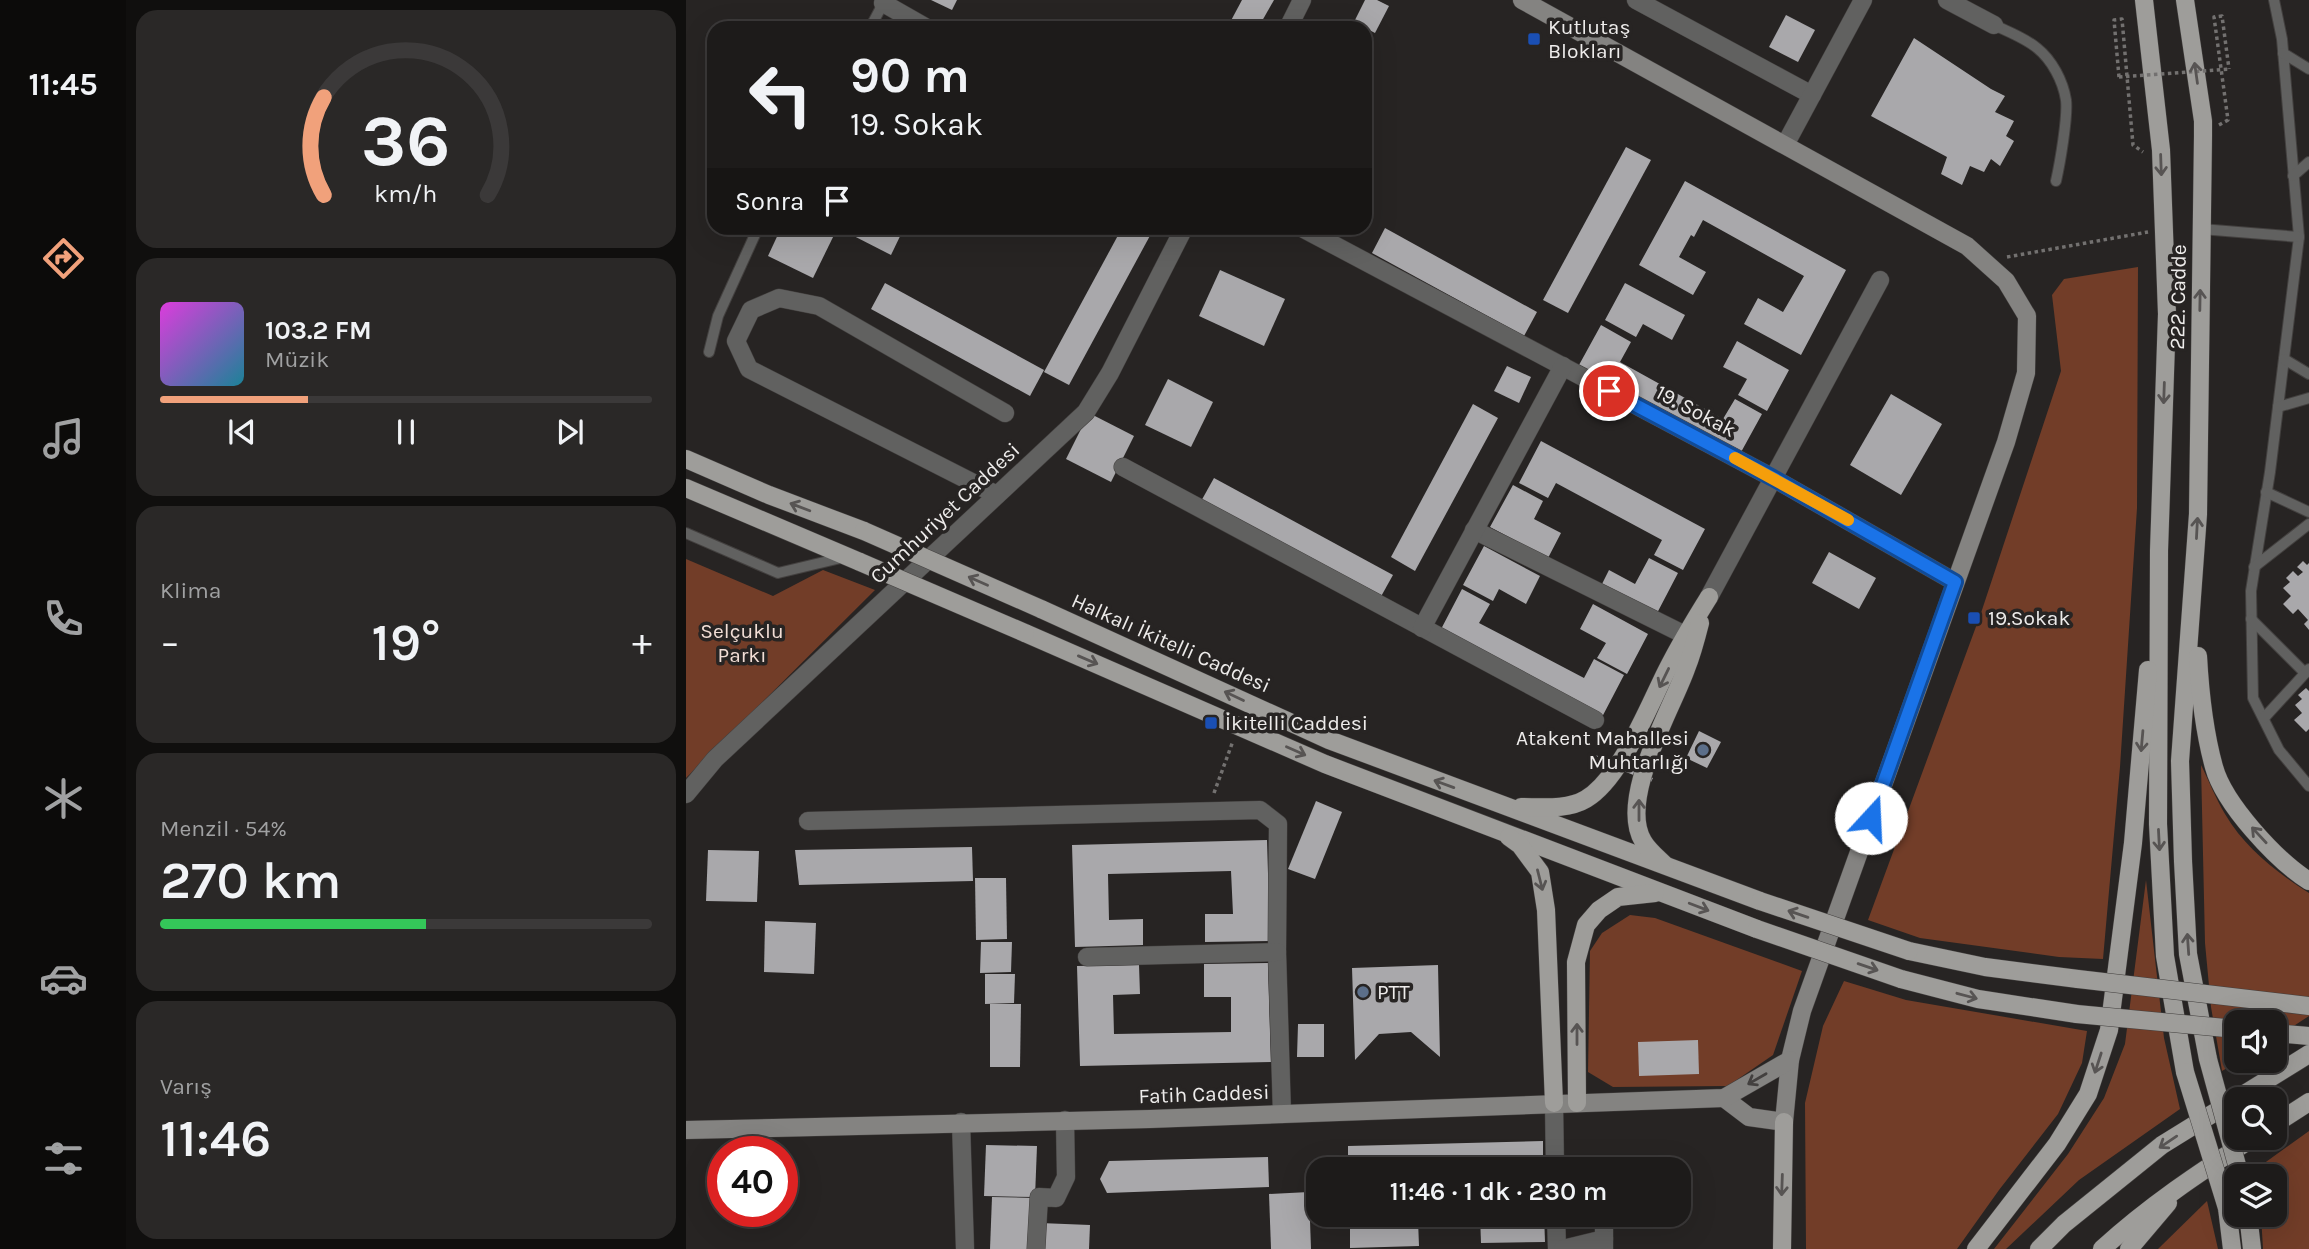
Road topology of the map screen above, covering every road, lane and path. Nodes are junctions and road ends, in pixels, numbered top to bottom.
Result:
1 (1302, 0) edge
2 (1522, 0) edge
3 (1636, 0) edge
4 (1863, 0) edge
5 (1947, 0) edge
6 (2144, 0) edge
7 (2185, 0) edge
8 (2274, 0) edge
9 (884, 2) edge
10 (874, 21) edge
11 (915, 21) edge
12 (1291, 21) edge
13 (1994, 25) joint
14 (2283, 53) junction
15 (2309, 69) edge
16 (1811, 96) junction
17 (2203, 136) junction
18 (1785, 145) junction
19 (2309, 162) edge
20 (2161, 165) junction
21 (2294, 176) junction
22 (2056, 181) dead end
23 (2164, 229) junction
24 (2201, 229) junction
25 (755, 235) edge
26 (1180, 235) edge
27 (1315, 235) edge
28 (2299, 237) junction
29 (2296, 256) junction
30 (2309, 257) edge
31 (1984, 262) junction
32 (1880, 280) dead end
33 (709, 352) dead end
34 (2284, 359) junction
35 (1563, 366) junction
36 (2309, 374) edge
37 (2309, 398) edge
38 (2277, 407) junction
39 (1005, 414) dead end
40 (686, 459) edge
41 (1123, 467) dead end
42 (1773, 478) junction
43 (686, 488) edge
44 (2266, 492) junction
45 (997, 495) junction
46 (2309, 512) edge
47 (2309, 524) edge
48 (1474, 530) junction
49 (686, 533) edge
50 (2159, 551) junction
51 (853, 559) junction
52 (2254, 567) junction
53 (1955, 582) junction
54 (2193, 596) junction
55 (1709, 597) junction
56 (2251, 619) junction
57 (1422, 628) junction
58 (1685, 635) junction
59 (2307, 671) edge
60 (2263, 718) junction
61 (1595, 720) dead end
62 (1239, 726) junction
63 (2309, 786) edge
64 (686, 794) edge
65 (1508, 807) junction
66 (1214, 811) junction
67 (808, 821) dead end
68 (1498, 829) junction
69 (1668, 868) junction
70 (2309, 881) edge
71 (1662, 892) junction
72 (1277, 952) junction
73 (1087, 957) dead end
74 (2309, 1006) edge
75 (2224, 1028) edge
76 (2287, 1034) edge
77 (2309, 1036) edge
78 (2309, 1054) edge
79 (1790, 1060) junction
80 (1724, 1098) junction
81 (2309, 1102) edge
82 (1554, 1103) junction
83 (1577, 1103) junction
84 (1282, 1114) junction
85 (2287, 1116) edge
86 (1065, 1121) junction
87 (961, 1122) junction
88 (1784, 1122) junction
89 (686, 1130) edge
90 (2234, 1150) edge
91 (1555, 1157) edge
92 (2236, 1164) edge
93 (2188, 1179) junction
94 (1556, 1227) edge
95 (2249, 1227) edge
96 (1604, 1244) edge
97 (965, 1249) edge
98 (1036, 1249) edge
99 (1557, 1249) edge
100 (1563, 1249) edge
101 (1782, 1249) edge
102 (1976, 1249) edge
103 (2039, 1249) edge
104 (2102, 1249) edge
105 (2129, 1249) edge
106 (2232, 1249) edge
107 (2252, 1249) edge

1 - 12 street
2 - 18 street
3 - 16 street
4 - 16 street
5 - 13 street
6 - 20 main road, 222. Cadde
17 -> 7 main road, 222. Cadde
8 - 14 lane
9 - 10 lane
9 - 11 street
13 - 22 lane
14 - 15 lane
14 - 21 lane
16 - 18 street
17 - 20 path, bridge
17 - 24 main road, 222. Cadde
18 - 31 street
19 - 21 lane
20 -> 23 main road, 222. Cadde
21 - 28 lane
23 - 31 path
23 -> 50 main road, 222. Cadde
24 - 28 lane
54 -> 24 main road, 222. Cadde
25 - 33 lane
26 - 45 street, Cumhuriyet Caddesi
27 - 35 street, 19. Sokak
28 - 29 lane
29 - 30 lane
29 - 34 lane
31 - 53 street
32 - 42 street
34 - 36 lane
34 - 38 lane
35 - 42 street, 19. Sokak
35 - 48 street
37 - 38 lane
38 - 44 lane
39 - 45 street
65 -> 40 main road, Halkalı İkitelli Caddesi, bridge
41 - 57 street
42 - 53 street, 19. Sokak
42 - 55 street
43 - 51 main road
44 - 46 lane
44 - 52 lane
45 - 64 street, Cumhuriyet Caddesi
47 - 52 lane
48 - 57 street
48 - 58 street
49 - 51 lane
50 -> 102 main road
50 -> 106 main road, bridge
51 -> 62 main road, bridge
52 - 56 lane
53 - 79 street
70 -> 54 main road
92 -> 54 main road, bridge
55 - 58 main road
69 -> 55 main road
56 - 59 lane
56 - 60 lane
57 - 61 street
58 -> 65 main road
59 - 60 lane
60 - 63 lane
62 - 66 path
62 -> 68 main road
65 - 69 main road, Halkalı İkitelli Caddesi
66 - 67 street
66 - 72 street
68 - 71 main road
68 -> 82 main road
74 -> 69 main road, Halkalı İkitelli Caddesi, bridge
71 -> 75 main road, bridge
83 -> 71 main road
72 - 73 street
72 - 84 street
76 - 77 main road
78 -> 103 main road
79 -> 80 street
79 - 88 street
80 - 83 street, Fatih Caddesi
80 - 88 street
81 - 85 main road
82 - 83 street, Fatih Caddesi
82 - 84 street, Fatih Caddesi
82 - 91 street
84 - 86 street, Fatih Caddesi
86 - 87 street, Fatih Caddesi
86 - 98 street
87 - 89 street, Fatih Caddesi
87 - 97 street
88 -> 101 main road
90 - 93 main road
93 - 104 main road
93 - 105 main road
94 - 99 street
95 - 107 main road
96 - 100 street

